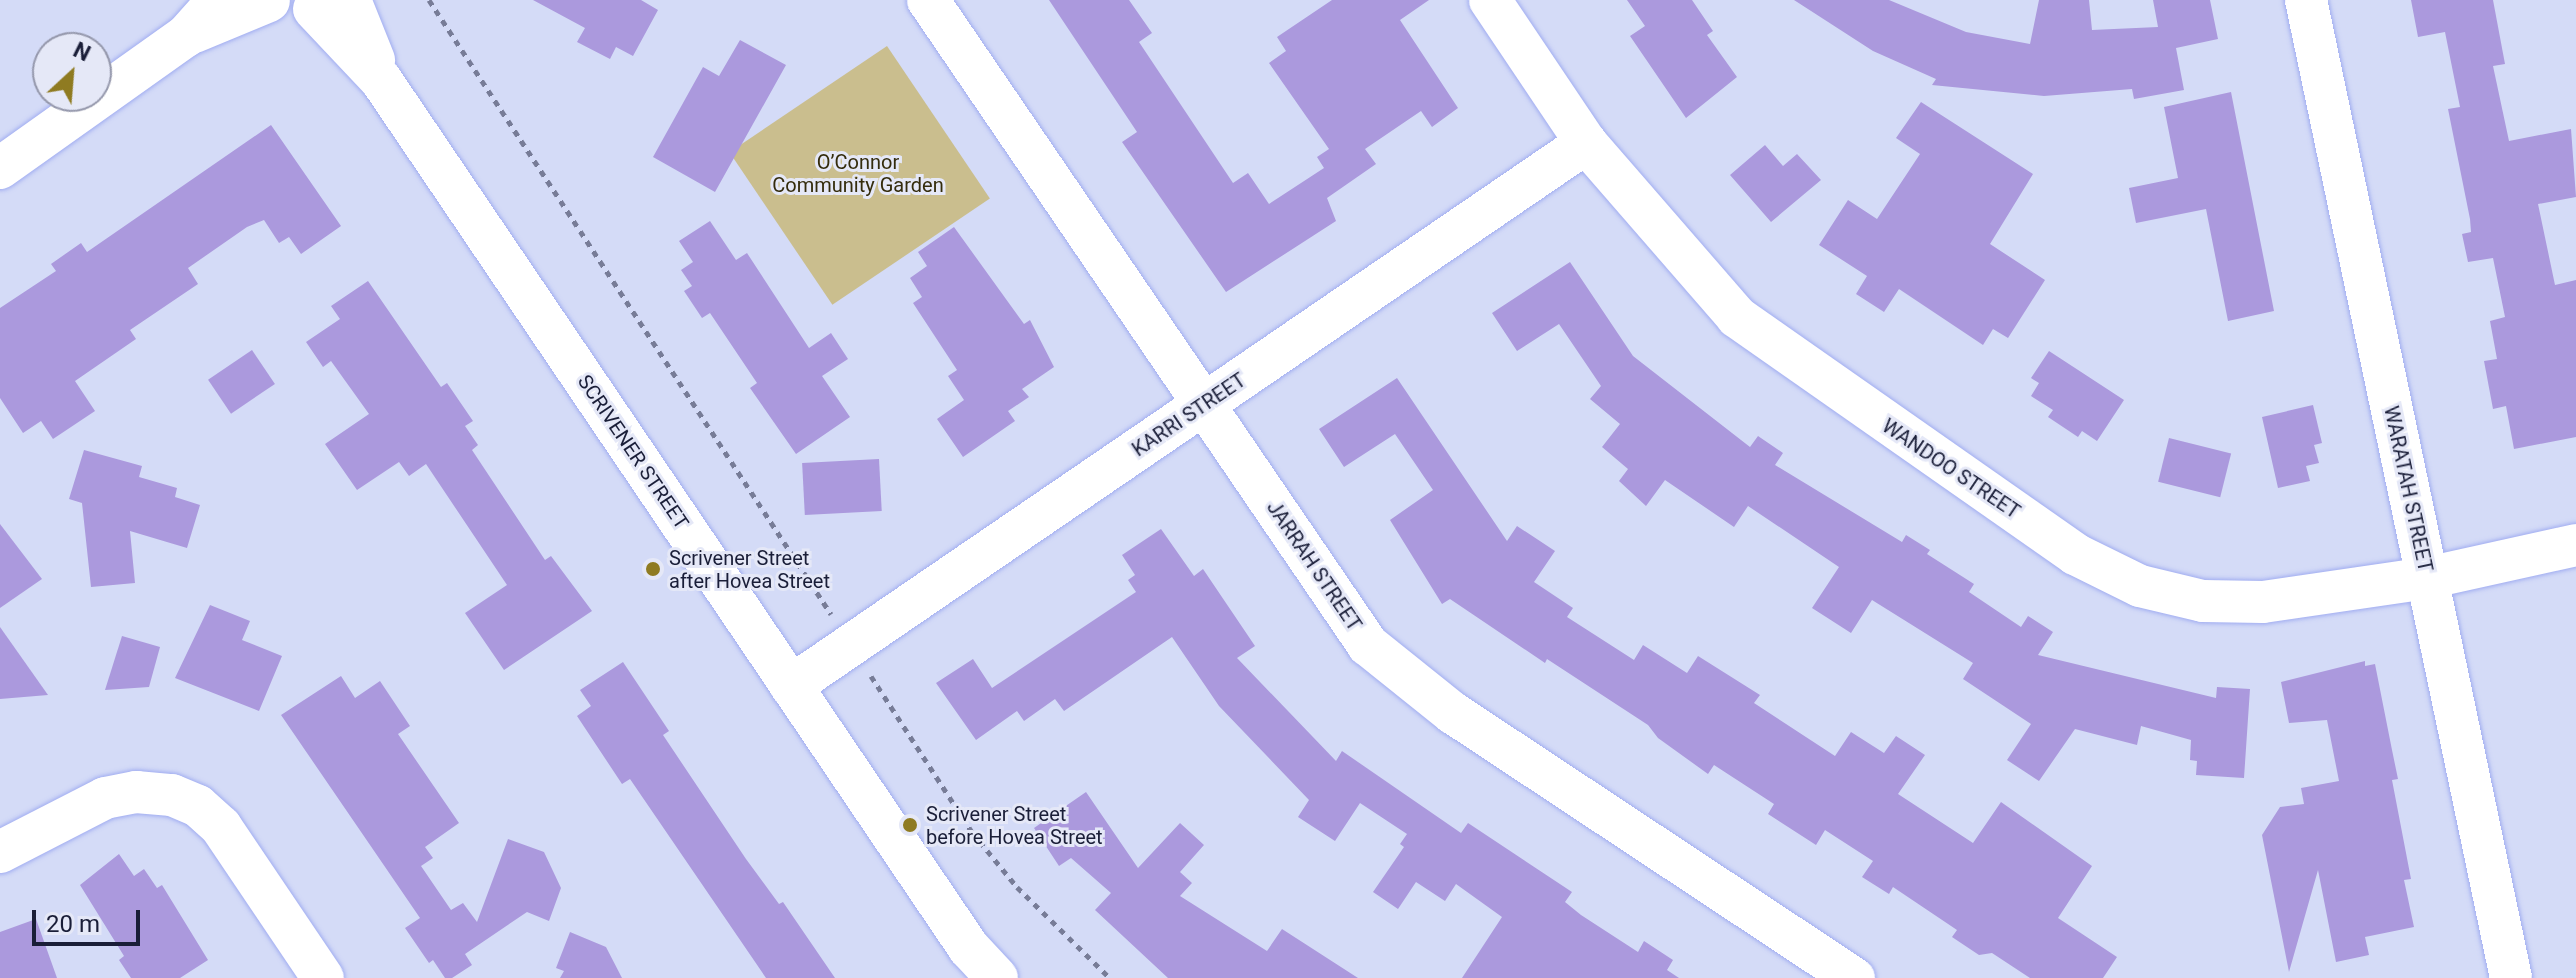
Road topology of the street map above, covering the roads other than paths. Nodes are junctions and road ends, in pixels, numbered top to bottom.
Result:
1 (218, 0) edge
2 (928, 0) edge
3 (1490, 0) edge
4 (2306, 0) edge
5 (268, 1) edge
6 (333, 3) edge
7 (186, 36) junction
8 (1586, 143) junction
9 (0, 168) edge
10 (1204, 405) junction
11 (2576, 545) edge
12 (2427, 578) junction
13 (791, 686) junction
14 (0, 852) edge
15 (323, 978) edge
16 (997, 978) edge
17 (1854, 978) edge
18 (2511, 978) edge

1 - 7 street
2 - 10 street, JARRAH STREET
3 - 8 street, WANDOO STREET
4 - 12 street, WARATAH STREET
5 - 6 street
5 - 7 street
6 - 13 street, SCRIVENER STREET
7 - 9 street
8 - 10 street, KARRI STREET
8 - 12 street, WANDOO STREET
10 - 13 street, KARRI STREET
10 - 17 street, JARRAH STREET
11 - 12 street, WANDOO STREET
12 - 18 street, WARATAH STREET
13 - 16 street, SCRIVENER STREET
14 - 15 street

